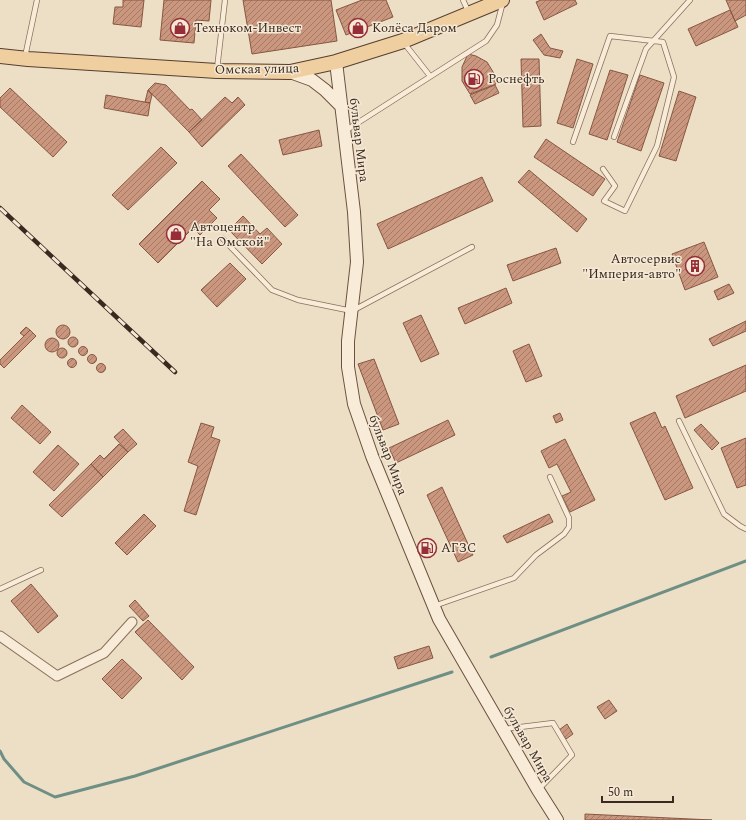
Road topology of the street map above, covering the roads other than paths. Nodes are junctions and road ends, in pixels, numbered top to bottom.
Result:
1 (37, 0) edge
2 (225, 0) edge
3 (463, 0) edge
4 (503, 0) edge
5 (690, 0) edge
6 (469, 14) junction
7 (403, 41) junction
8 (653, 41) junction
9 (0, 56) edge
10 (25, 59) junction
11 (336, 62) junction
12 (217, 71) junction
13 (290, 72) junction
14 (430, 76) junction
15 (341, 106) junction
16 (344, 132) junction
17 (614, 137) dead end
18 (573, 142) dead end
19 (603, 169) dead end
20 (223, 239) dead end
21 (472, 247) dead end
22 (352, 311) junction
23 (679, 421) dead end
24 (550, 477) dead end
25 (746, 528) edge
26 (41, 570) dead end
27 (0, 589) edge
28 (434, 606) junction
29 (132, 622) dead end
30 (0, 636) edge
31 (503, 729) junction
32 (538, 790) junction
33 (557, 820) edge

1 - 10 lane
2 - 12 lane
3 - 6 lane
4 - 6 main road, Омская улица
4 - 14 lane
5 - 8 lane
6 - 7 main road, Омская улица
7 - 11 main road, Омская улица
7 - 14 lane
8 - 17 lane
8 - 18 lane
8 - 19 lane
9 - 10 main road, Омская улица
10 - 12 main road, Омская улица
11 - 13 main road, Омская улица
11 - 15 street, бульвар Мира
12 - 13 main road, Омская улица
13 - 15 street
14 - 16 lane
15 - 16 street, бульвар Мира
16 - 22 street, бульвар Мира
20 - 22 lane
21 - 22 lane
22 - 28 street, бульвар Мира
23 - 25 lane
24 - 28 lane
26 - 27 lane
28 - 31 street, бульвар Мира
29 - 30 street
31 - 32 street, бульвар Мира
31 - 32 lane
32 - 33 street, бульвар Мира

